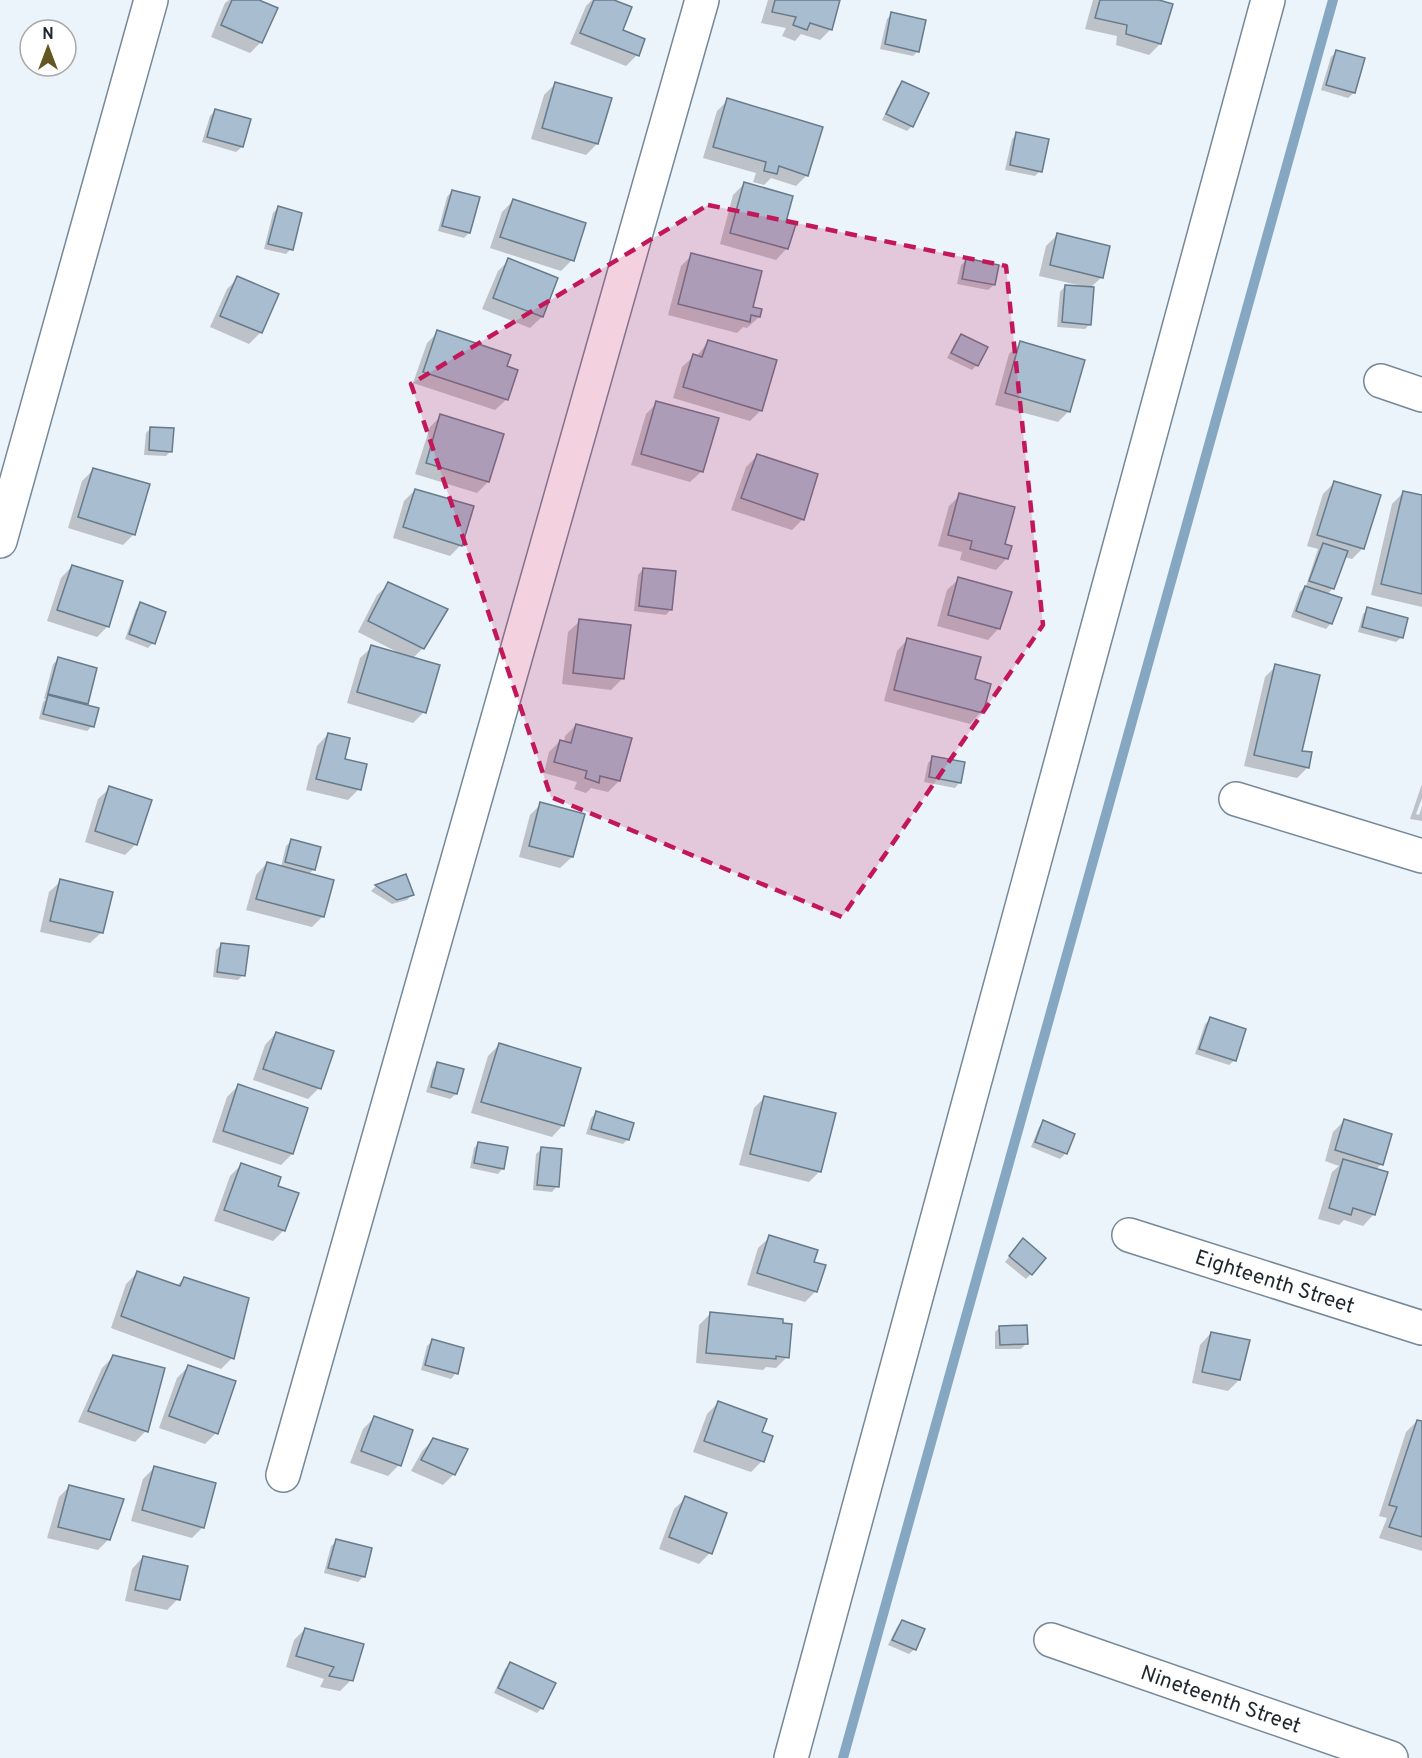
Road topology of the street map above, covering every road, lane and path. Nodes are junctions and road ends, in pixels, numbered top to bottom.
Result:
1 (150, 0) edge
2 (702, 0) edge
3 (1268, 0) edge
4 (1381, 381) dead end
5 (1422, 395) edge
6 (0, 541) edge
7 (1236, 799) dead end
8 (1422, 856) edge
9 (1129, 1235) dead end
10 (1422, 1328) edge
11 (283, 1475) dead end
12 (1051, 1640) dead end
13 (791, 1758) edge
14 (1391, 1758) edge

1 - 6 street
2 - 11 street
3 - 13 street
4 - 5 street
7 - 8 street
9 - 10 street, Eighteenth Street
12 - 14 street, Nineteenth Street

